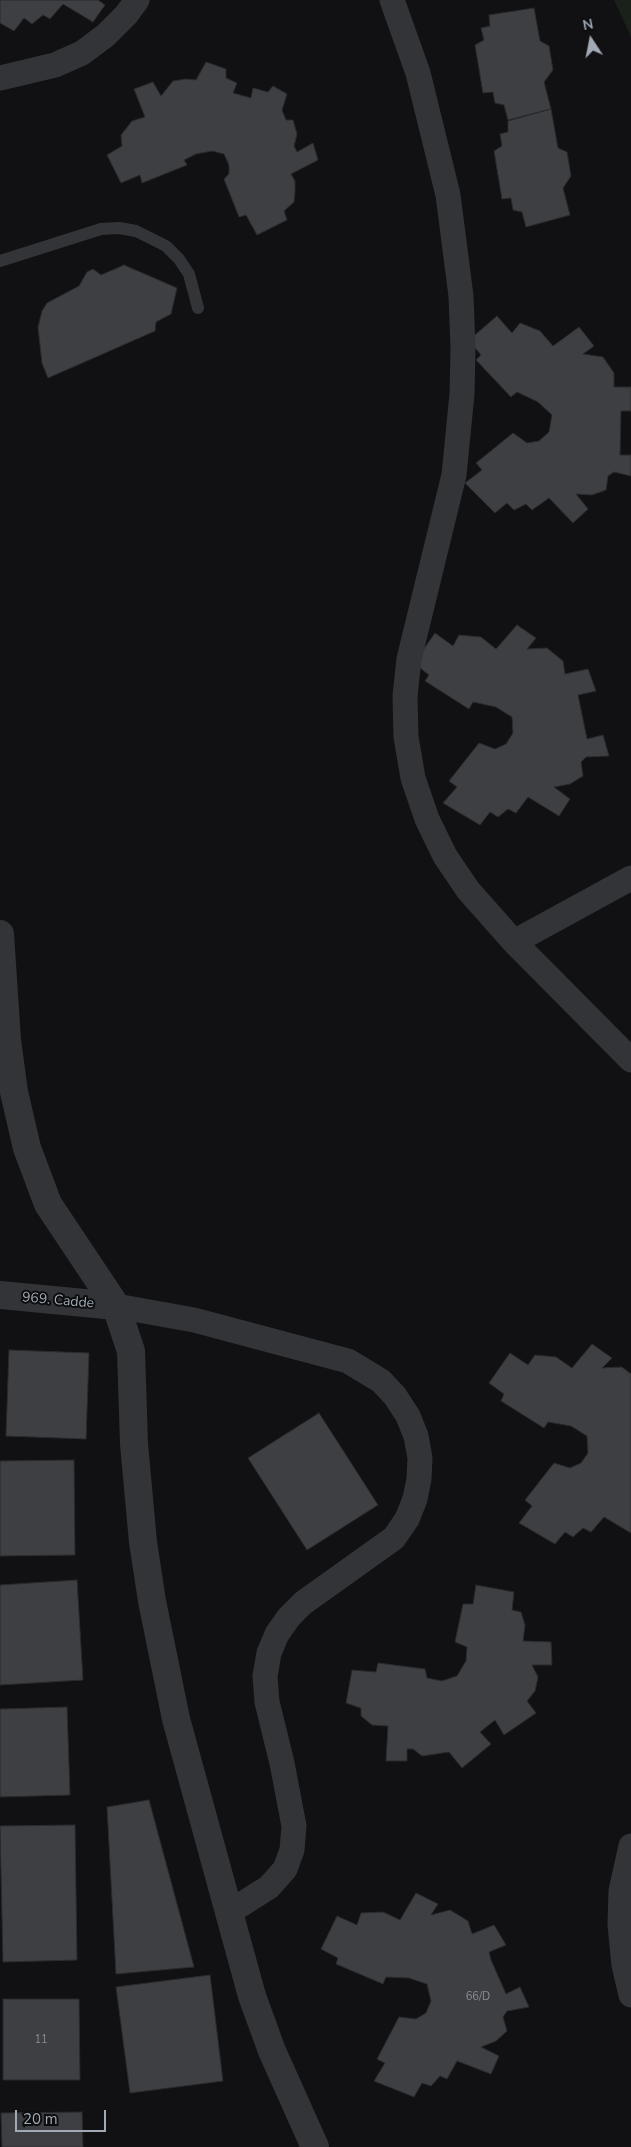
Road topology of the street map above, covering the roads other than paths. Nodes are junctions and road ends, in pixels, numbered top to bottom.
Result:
1 (137, 0) edge
2 (392, 0) edge
3 (0, 78) edge
4 (0, 262) edge
5 (198, 308) dead end
6 (631, 878) edge
7 (0, 934) edge
8 (514, 942) junction
9 (631, 1060) edge
10 (0, 1295) edge
11 (116, 1306) junction
12 (631, 1846) edge
13 (228, 1913) junction
14 (631, 1995) edge
15 (315, 2147) edge

1 - 3 street
2 - 8 street
4 - 5 lane
6 - 8 street
7 - 11 street
8 - 9 street
10 - 11 street, 969. Cadde
11 - 13 street
11 - 13 street
12 - 14 street
13 - 15 street

